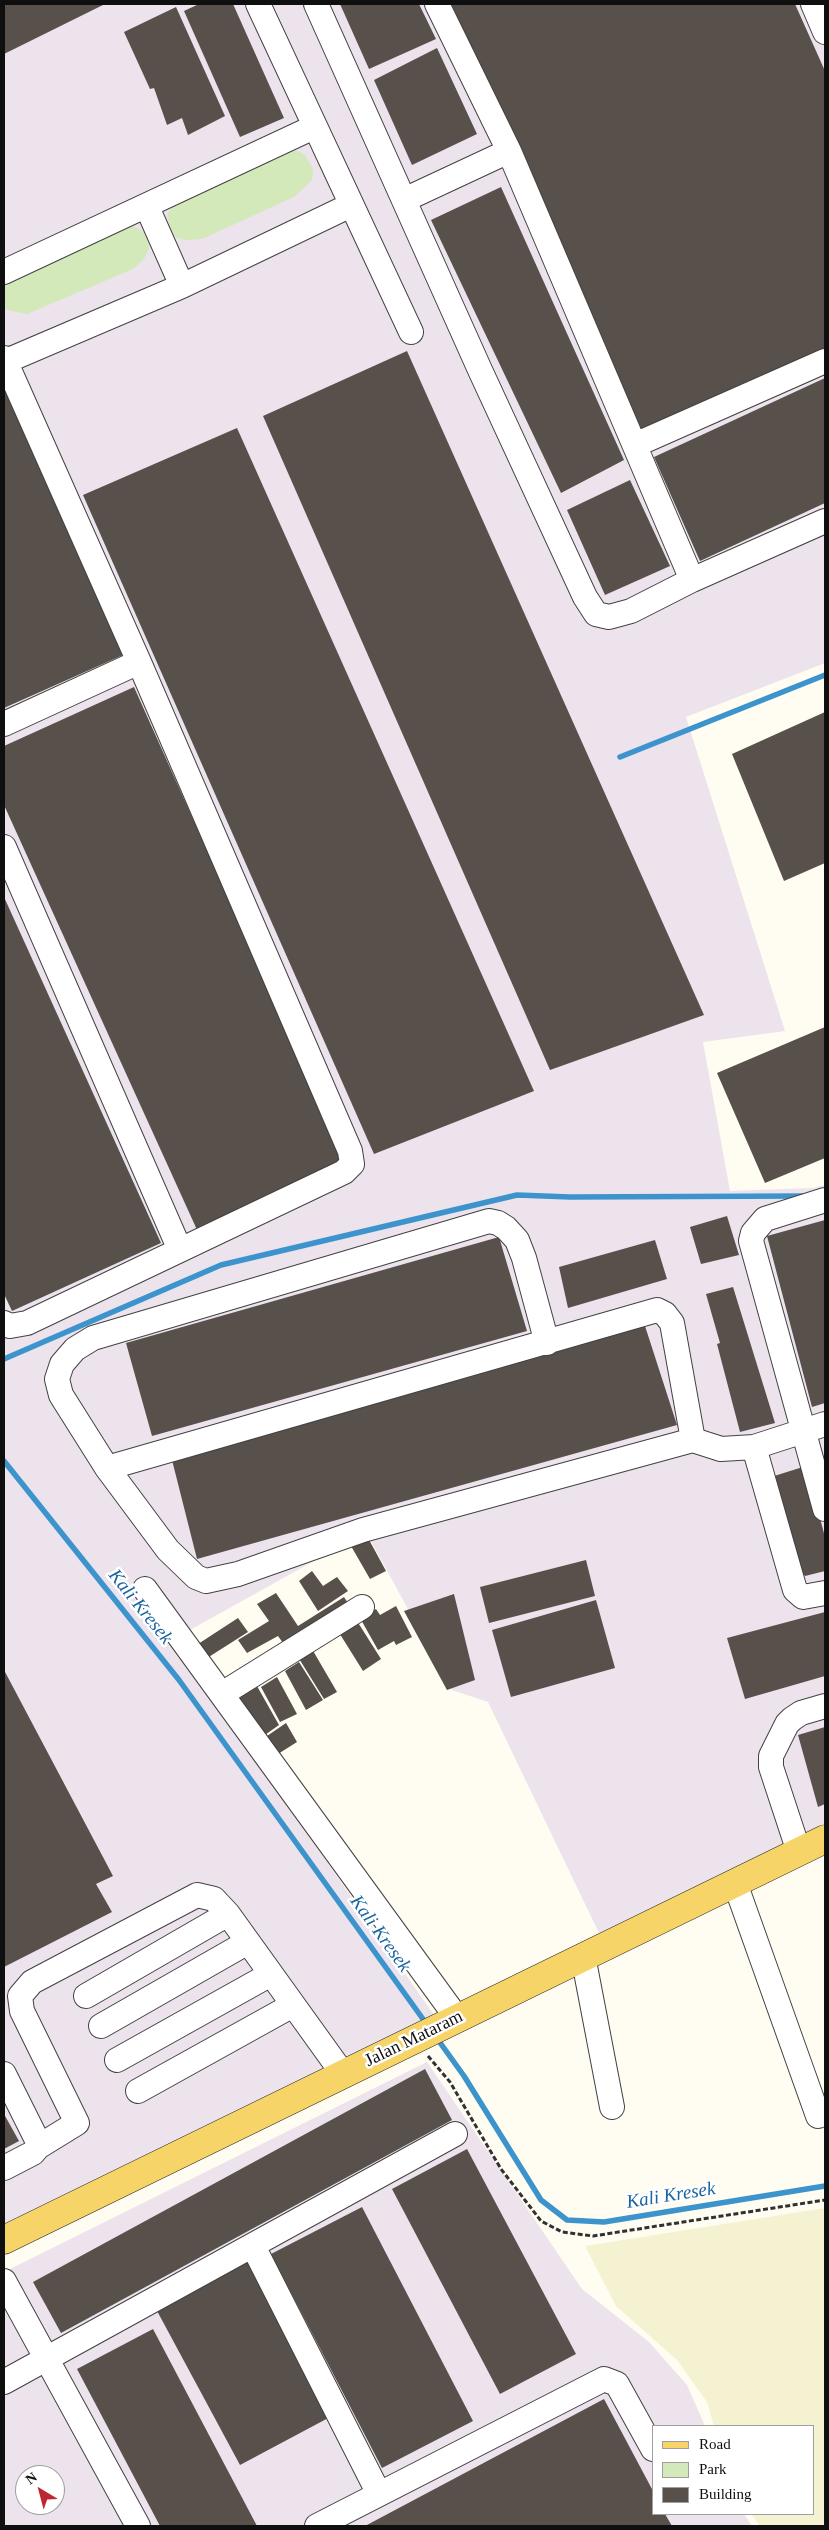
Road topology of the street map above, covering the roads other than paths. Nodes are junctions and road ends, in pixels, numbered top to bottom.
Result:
1 (258, 4) edge
2 (316, 4) edge
3 (437, 4) edge
4 (813, 4) edge
5 (825, 32) edge
6 (314, 127) junction
7 (509, 151) junction
8 (404, 200) junction
9 (351, 204) junction
10 (147, 207) junction
11 (4, 272) edge
12 (182, 286) junction
13 (411, 332) dead end
14 (4, 360) edge
15 (825, 362) edge
16 (635, 445) junction
17 (825, 521) edge
18 (692, 580) junction
19 (139, 662) junction
20 (4, 724) edge
21 (4, 847) edge
22 (825, 1200) edge
23 (180, 1250) junction
24 (4, 1323) edge
25 (548, 1343) junction
26 (815, 1427) edge
27 (693, 1440) junction
28 (754, 1447) junction
29 (107, 1468) junction
30 (825, 1509) edge
31 (145, 1589) dead end
32 (825, 1593) edge
33 (362, 1607) dead end
34 (222, 1694) junction
35 (825, 1706) edge
36 (825, 1839) edge
37 (799, 1852) junction
38 (735, 1883) junction
39 (228, 1914) junction
40 (248, 1942) junction
41 (583, 1956) junction
42 (271, 1974) junction
43 (86, 1996) dead end
44 (293, 2005) junction
45 (454, 2019) junction
46 (101, 2026) dead end
47 (117, 2060) dead end
48 (4, 2074) edge
49 (343, 2074) junction
50 (138, 2091) dead end
51 (612, 2107) dead end
52 (818, 2116) dead end
53 (455, 2134) dead end
54 (38, 2147) junction
55 (4, 2168) edge
56 (4, 2240) edge
57 (253, 2246) junction
58 (4, 2281) edge
59 (47, 2360) junction
60 (4, 2382) edge
61 (652, 2447) edge
62 (379, 2494) junction
63 (138, 2526) edge
64 (316, 2526) edge

1 - 6 street
2 - 8 street
3 - 7 street
4 - 5 street
6 - 9 street
6 - 10 street
7 - 8 street
7 - 16 street
8 - 18 street
9 - 12 street
9 - 13 street
10 - 11 street
10 - 12 street
12 - 14 street
14 - 19 street
15 - 16 street
16 - 18 street
17 - 18 street
19 - 20 street
19 - 23 street
21 - 23 street
22 - 26 street
23 - 24 street
25 - 27 street
25 - 29 street
25 - 29 street
26 - 28 street
26 - 30 street
27 - 28 street
27 - 29 street
28 - 32 street
31 - 34 street
33 - 34 street
34 - 45 street
35 - 37 street
36 - 37 main road, Jalan Mataram
37 - 38 main road, Jalan Mataram
38 - 41 main road, Jalan Mataram
38 - 52 street
39 - 40 street
39 - 43 street
39 - 54 street
40 - 42 street
40 - 46 street
41 - 45 main road, Jalan Mataram
41 - 51 street
42 - 44 street
42 - 47 street
44 - 49 street
44 - 50 street
45 - 49 main road, Jalan Mataram
48 - 54 street
49 - 56 main road, Jalan Mataram
53 - 57 street
54 - 55 street
57 - 59 street
57 - 62 street
58 - 59 street
59 - 60 street
59 - 63 street
61 - 62 street
62 - 64 street

